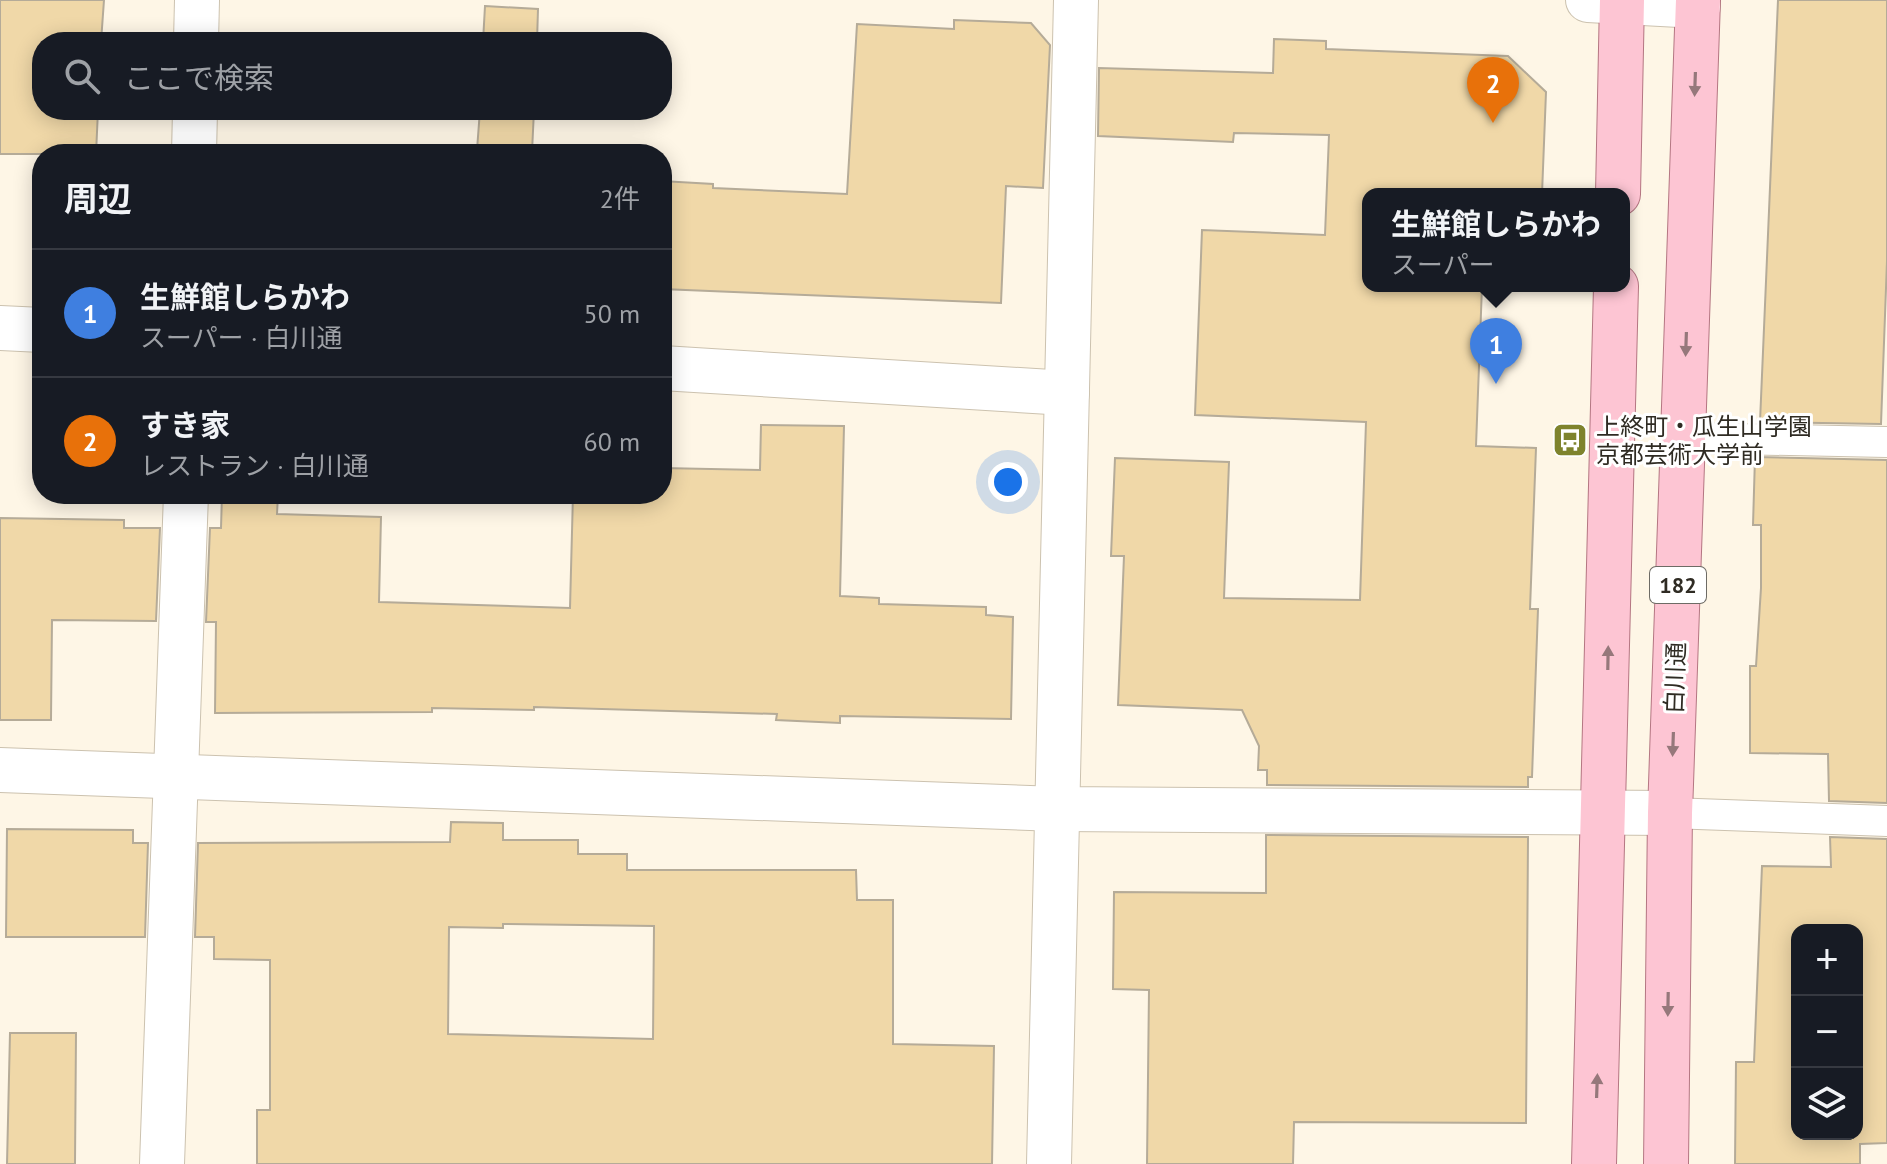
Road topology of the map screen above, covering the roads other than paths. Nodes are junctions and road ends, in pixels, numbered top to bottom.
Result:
1 (197, 0) edge
2 (1076, 0) edge
3 (1611, 1) edge
4 (1698, 3) edge
5 (196, 32) edge
6 (195, 120) edge
7 (194, 144) edge
8 (1618, 188) edge
9 (1616, 292) edge
10 (0, 328) edge
11 (32, 330) edge
12 (672, 369) edge
13 (1067, 393) junction
14 (1683, 438) junction
15 (1887, 442) edge
16 (186, 504) edge
17 (0, 770) edge
18 (179, 776) junction
19 (1058, 809) junction
20 (1605, 812) junction
21 (1670, 813) junction
22 (1887, 821) edge
23 (162, 1164) edge
24 (1049, 1164) edge
25 (1594, 1164) edge
26 (1666, 1164) edge

1 - 5 street
2 - 13 street
3 - 4 street
3 - 8 main road
4 -> 14 main road, 白川通 / 182
6 - 7 street
20 -> 9 main road
10 - 11 street
12 - 13 street
13 - 19 street
14 - 15 lane
14 -> 21 main road, 白川通 / 182
16 - 18 street
17 - 18 street
18 - 19 street
18 - 23 street
19 - 20 street
19 - 24 street
20 - 21 street
25 -> 20 main road
21 - 22 lane
21 -> 26 main road, 白川通 / 182

